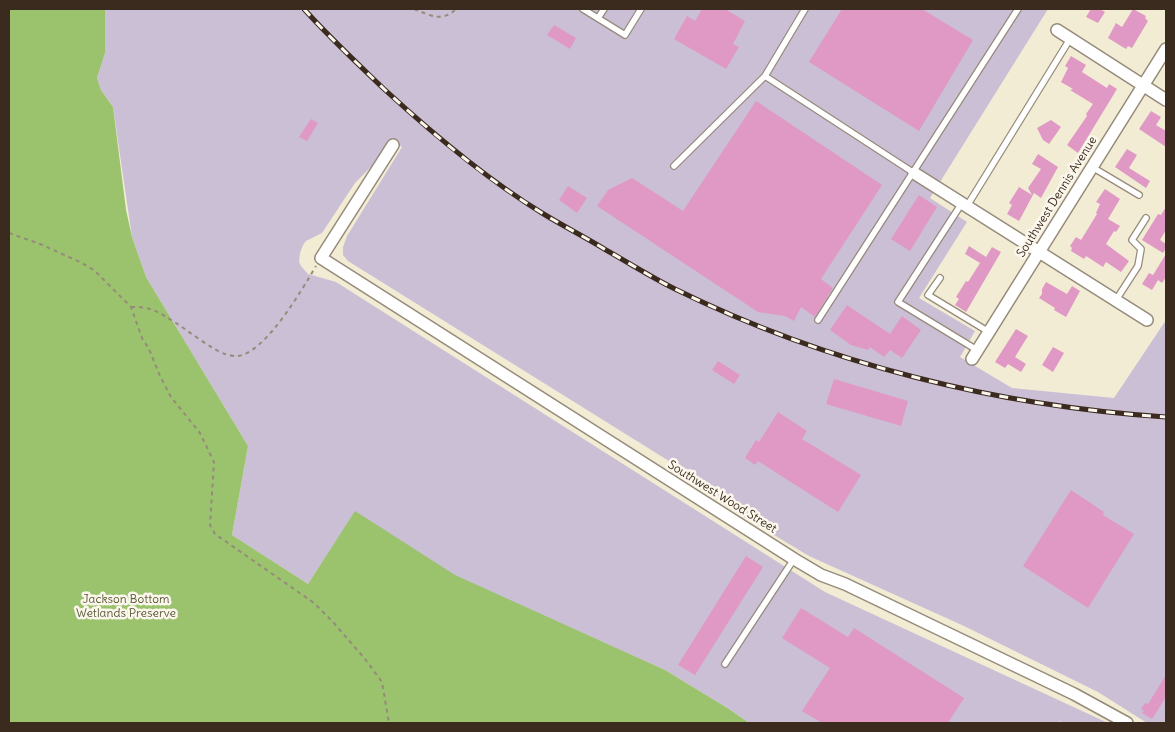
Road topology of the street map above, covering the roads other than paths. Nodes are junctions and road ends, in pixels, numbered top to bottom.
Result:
1 (583, 9) edge
2 (604, 9) edge
3 (641, 9) edge
4 (806, 9) edge
5 (1018, 9) edge
6 (598, 18) junction
7 (1057, 30) dead end
8 (1070, 39) junction
9 (1166, 49) edge
10 (764, 76) junction
11 (1144, 85) junction
12 (1166, 100) edge
13 (393, 145) dead end
14 (674, 166) dead end
15 (1092, 167) junction
16 (914, 172) junction
17 (1139, 196) dead end
18 (965, 205) junction
19 (1146, 218) dead end
20 (1038, 252) junction
21 (940, 278) dead end
22 (1116, 300) junction
23 (818, 320) dead end
24 (1147, 320) dead end
25 (989, 332) junction
26 (974, 355) joint
27 (794, 559) junction
28 (725, 664) dead end
29 (1127, 723) edge

1 - 6 lane
2 - 6 lane
3 - 6 lane
4 - 10 lane
5 - 16 lane
7 - 8 street
8 - 11 street
8 - 18 lane
9 - 11 street, Southwest Dennis Avenue
10 - 14 lane
10 - 16 lane
11 - 12 street
11 - 15 street, Southwest Dennis Avenue
13 - 27 street, Southwest Wood Street
15 - 17 lane
15 - 20 street, Southwest Dennis Avenue
16 - 18 street
16 - 23 lane
18 - 20 street
18 - 26 lane
19 - 22 lane
20 - 22 street
20 - 25 street, Southwest Dennis Avenue
21 - 25 lane
22 - 24 street
25 - 26 street, Southwest Dennis Avenue
27 - 28 lane
27 - 29 street, Southwest Wood Street

